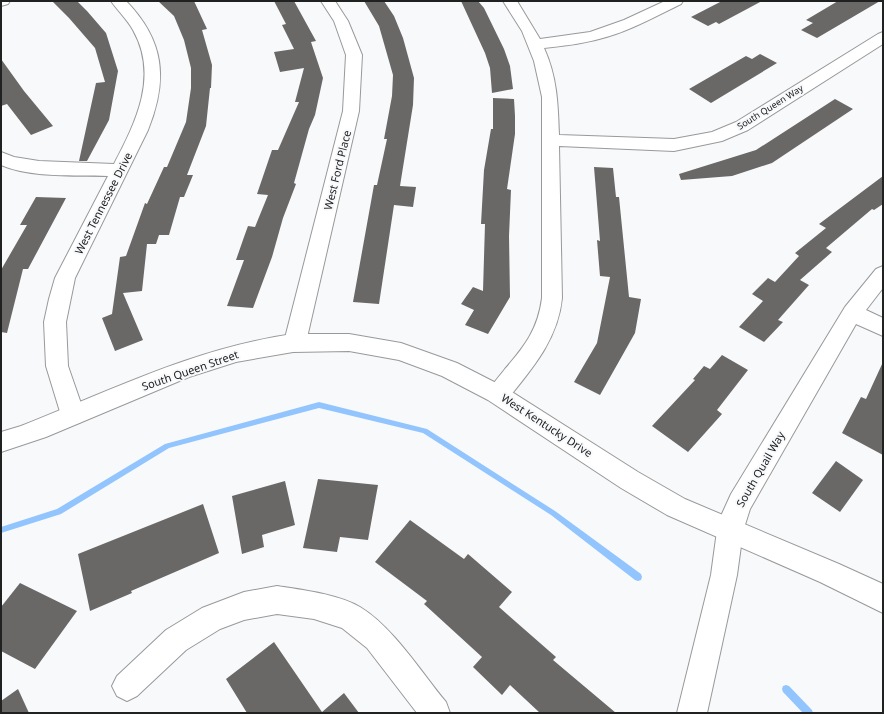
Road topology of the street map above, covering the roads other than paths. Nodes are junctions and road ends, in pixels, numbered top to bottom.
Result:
1 (118, 1) edge
2 (328, 1) edge
3 (510, 1) edge
4 (676, 1) edge
5 (883, 36) edge
6 (535, 44) junction
7 (550, 140) junction
8 (1, 158) edge
9 (120, 170) junction
10 (883, 274) edge
11 (852, 313) junction
12 (883, 328) edge
13 (295, 342) junction
14 (498, 394) junction
15 (73, 415) junction
16 (1, 442) edge
17 (730, 531) junction
18 (883, 600) edge
19 (127, 686) dead end
20 (435, 713) edge
21 (692, 713) edge

1 - 9 street, West Tennessee Drive
2 - 13 street, West Ford Place
3 - 6 street, West Kentucky Drive
4 - 6 street
5 - 7 street, South Queen Way
6 - 7 street, West Kentucky Drive
7 - 14 street, West Kentucky Drive
8 - 9 street
9 - 15 street, West Tennessee Drive
10 - 11 street, South Quail Way
11 - 12 street
11 - 17 street, South Quail Way
13 - 14 street, South Queen Street
13 - 15 street, South Queen Street
14 - 17 street, West Kentucky Drive
15 - 16 street, South Queen Street
17 - 18 street, West Kentucky Drive
17 - 21 street, South Quail Way
19 - 20 street

